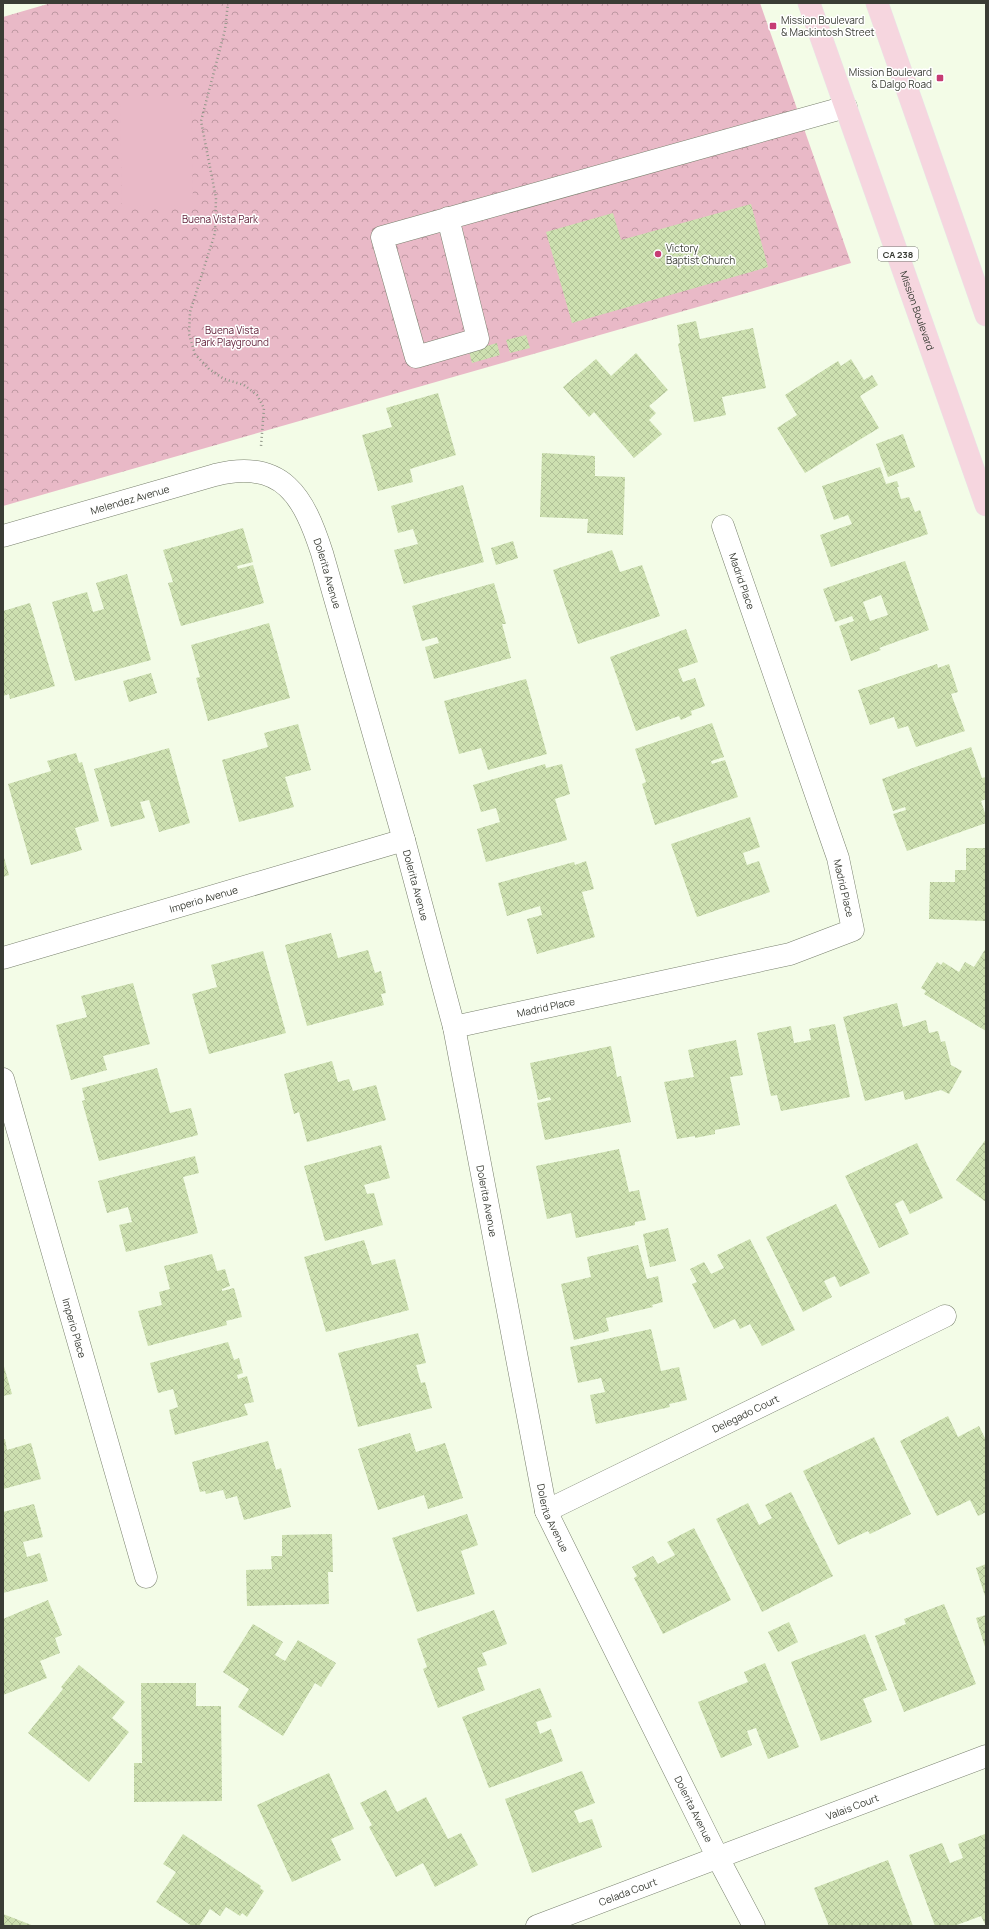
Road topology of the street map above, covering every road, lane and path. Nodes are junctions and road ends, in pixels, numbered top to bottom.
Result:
1 (228, 3) edge
2 (810, 3) edge
3 (877, 3) edge
4 (846, 107) junction
5 (448, 218) junction
6 (986, 315) edge
7 (257, 472) junction
8 (986, 505) edge
9 (723, 526) dead end
10 (3, 536) edge
11 (404, 840) junction
12 (3, 958) edge
13 (454, 1027) junction
14 (3, 1078) edge
15 (945, 1316) dead end
16 (546, 1511) junction
17 (146, 1577) dead end
18 (986, 1756) edge
19 (718, 1858) junction
20 (537, 1926) edge
21 (754, 1926) edge

1 - 7 path
2 - 4 main road, Mission Boulevard / CA 238
3 - 6 main road
4 - 5 street
4 - 8 main road, Mission Boulevard / CA 238
5 - 5 street
7 - 10 street, Melendez Avenue
7 - 11 street, Dolerita Avenue
9 - 13 street, Madrid Place
11 - 12 street, Imperio Avenue
11 - 13 street, Dolerita Avenue
13 - 16 street, Dolerita Avenue
14 - 17 street, Imperio Place
15 - 16 street, Delegado Court
16 - 19 street, Dolerita Avenue
18 - 19 street, Valais Court
19 - 20 street, Celada Court
19 - 21 street, Dolerita Avenue

